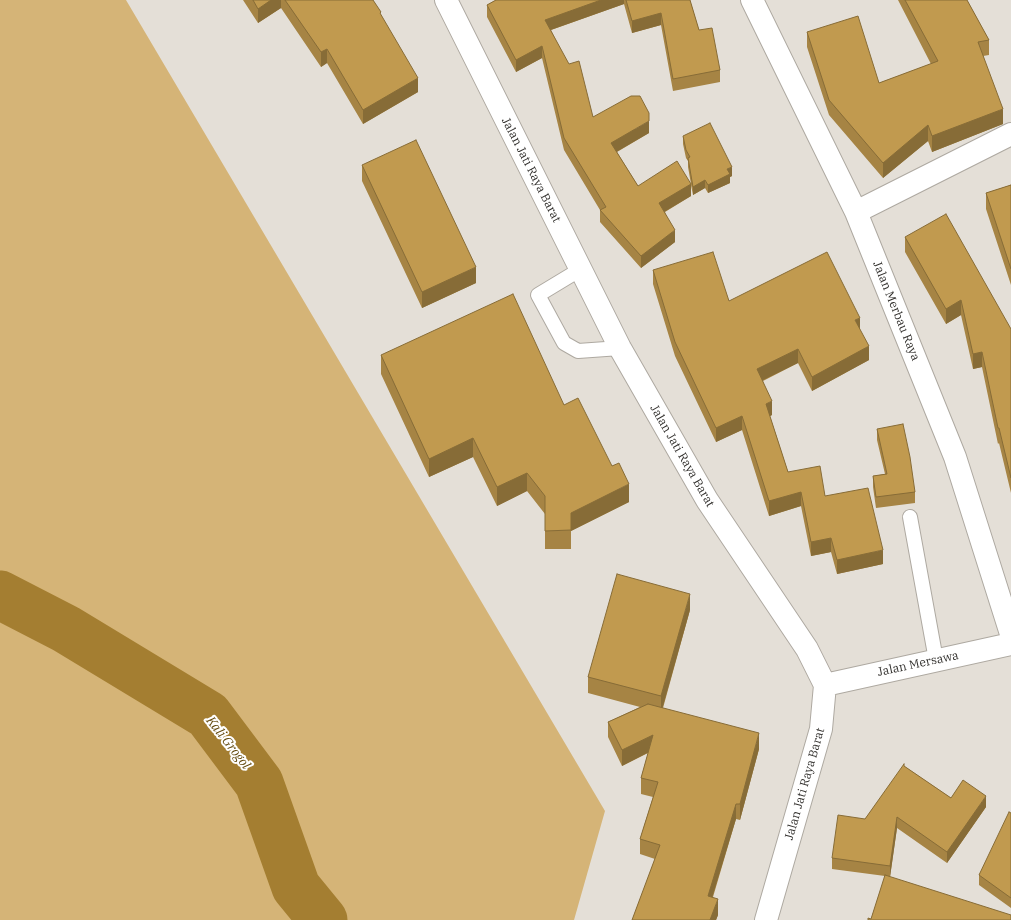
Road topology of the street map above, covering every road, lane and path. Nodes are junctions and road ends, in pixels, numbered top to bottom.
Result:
1 (446, 0) edge
2 (752, 0) edge
3 (1011, 134) edge
4 (856, 212) junction
5 (581, 269) junction
6 (620, 348) junction
7 (910, 517) dead end
8 (1011, 634) edge
9 (1011, 644) edge
10 (936, 660) junction
11 (825, 684) junction
12 (766, 920) edge

1 - 5 street, Jalan Jati Raya Barat
2 - 4 street, Jalan Merbau Raya
3 - 4 street
4 - 8 street, Jalan Merbau Raya
5 - 6 street, Jalan Jati Raya Barat
5 - 6 lane
6 - 11 street, Jalan Jati Raya Barat
7 - 10 lane
9 - 10 street, Jalan Mersawa
10 - 11 street, Jalan Mersawa
11 - 12 street, Jalan Jati Raya Barat

